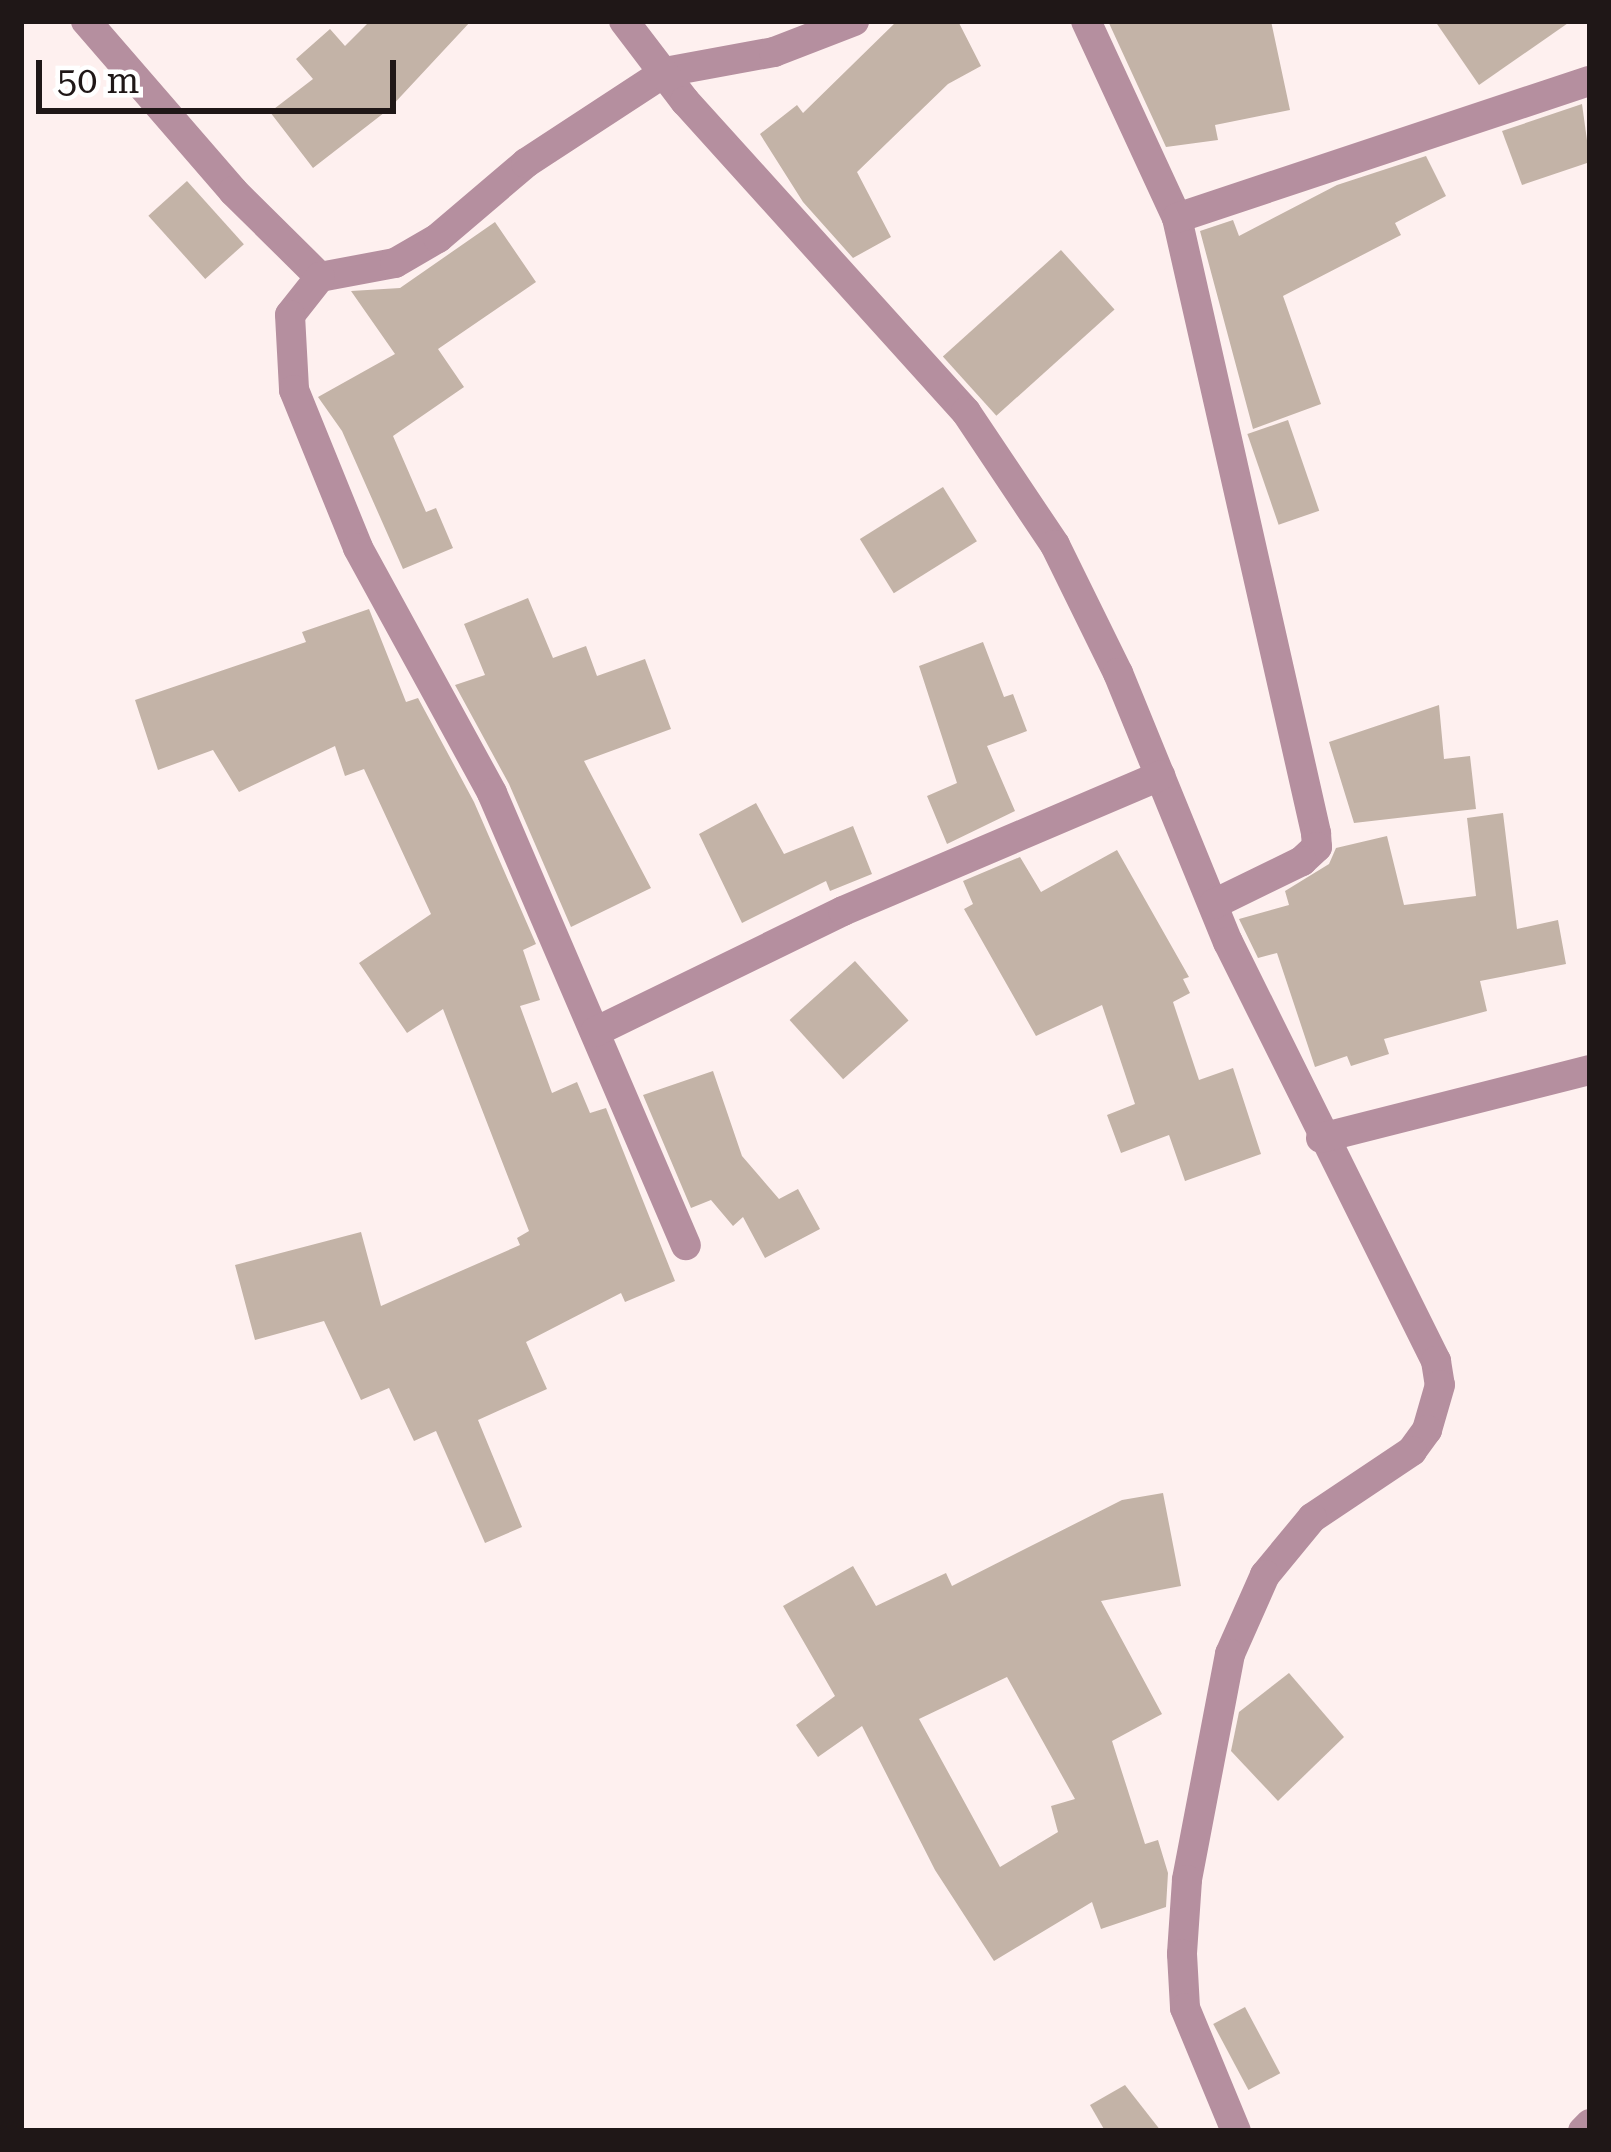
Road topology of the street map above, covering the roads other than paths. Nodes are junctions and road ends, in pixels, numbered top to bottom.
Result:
1 (86, 21) edge
2 (624, 21) edge
3 (854, 21) edge
4 (1086, 21) edge
5 (665, 72) junction
6 (1590, 81) edge
7 (1177, 218) junction
8 (320, 277) junction
9 (1160, 776) junction
10 (1214, 904) junction
11 (595, 1032) junction
12 (1590, 1070) edge
13 (1321, 1138) junction
14 (686, 1245) dead end
15 (1590, 2124) edge
16 (1236, 2131) edge
17 (1583, 2131) edge

1 - 8 street
2 - 5 street
3 - 5 street
4 - 7 street
5 - 8 street
5 - 9 street
6 - 7 street
7 - 10 street
8 - 11 street
9 - 10 street
9 - 11 street
10 - 13 street
11 - 14 street
12 - 13 street
13 - 16 street
15 - 17 street

